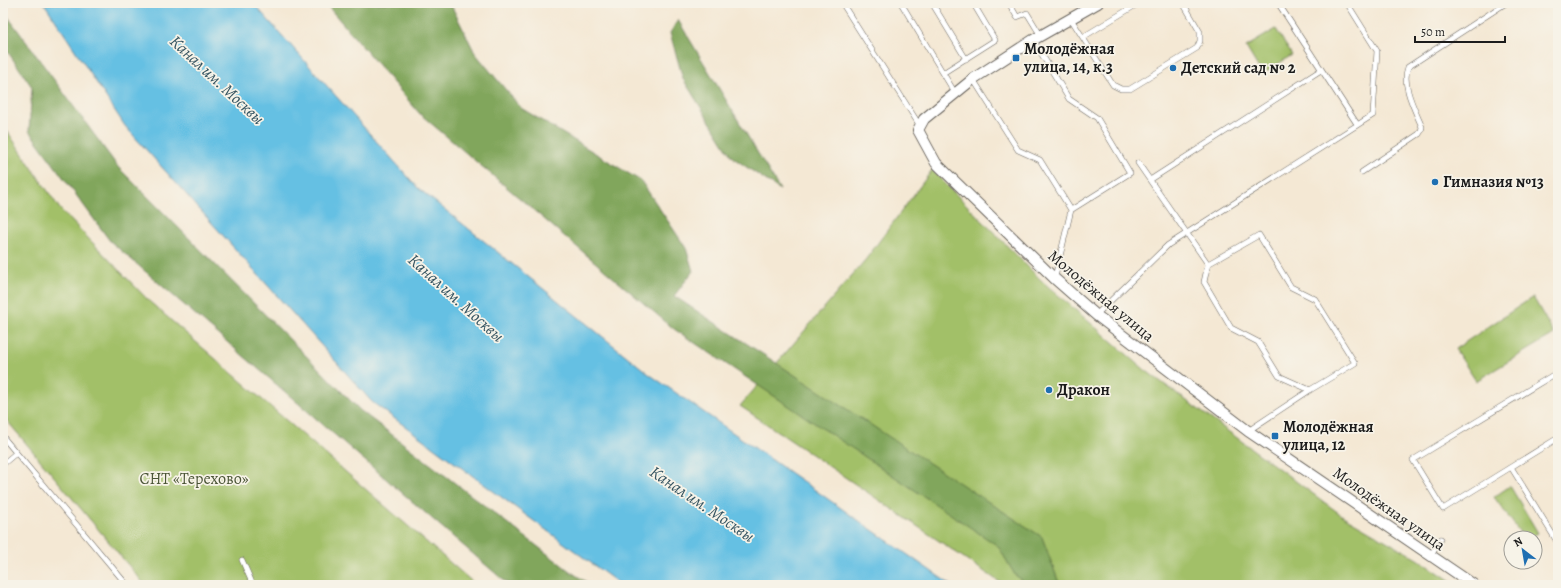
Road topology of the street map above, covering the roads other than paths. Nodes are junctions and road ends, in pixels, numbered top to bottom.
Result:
1 (842, 3) edge
2 (901, 3) edge
3 (932, 3) edge
4 (973, 3) edge
5 (1009, 3) edge
6 (1098, 3) edge
7 (1138, 3) edge
8 (1182, 3) edge
9 (1278, 3) edge
10 (1347, 3) edge
11 (1506, 3) edge
12 (1071, 19) junction
13 (1083, 37) junction
14 (1037, 38) junction
15 (966, 59) junction
16 (1321, 70) junction
17 (943, 73) junction
18 (973, 79) junction
19 (955, 93) junction
20 (1357, 124) junction
21 (920, 126) junction
22 (1138, 162) dead end
23 (1362, 172) dead end
24 (1150, 180) junction
25 (1071, 210) junction
26 (1187, 232) junction
27 (1208, 264) junction
28 (1055, 279) junction
29 (1096, 314) junction
30 (1558, 372) edge
31 (1310, 390) junction
32 (1248, 431) junction
33 (3, 437) edge
34 (1558, 438) edge
35 (16, 453) junction
36 (3, 464) edge
37 (1511, 466) junction
38 (1441, 539) dead end
39 (1558, 543) edge
40 (1430, 556) junction
41 (242, 560) dead end
42 (127, 585) edge
43 (252, 585) edge
44 (1474, 585) edge

1 - 21 lane
2 - 17 lane
3 - 15 lane
4 - 15 lane
5 - 14 lane
6 - 12 street
7 - 13 lane
8 - 13 lane
9 - 16 lane
10 - 20 lane
11 - 23 lane
12 - 13 lane
12 - 14 street
14 - 18 street
14 - 25 lane
15 - 17 lane
16 - 20 lane
16 - 24 lane
17 - 19 lane
18 - 19 street
18 - 25 lane
19 - 21 street
20 - 26 lane
21 - 28 street, Молодёжная улица
22 - 24 lane
24 - 26 lane
25 - 28 lane
26 - 27 lane
26 - 29 lane
27 - 31 lane
27 - 31 lane
28 - 29 street, Молодёжная улица
29 - 32 street, Молодёжная улица
30 - 37 lane
31 - 32 lane
32 - 40 street, Молодёжная улица
33 - 35 lane
34 - 37 lane
35 - 36 lane
35 - 42 lane
37 - 39 lane
38 - 40 lane
40 - 44 street, Молодёжная улица
41 - 43 lane

